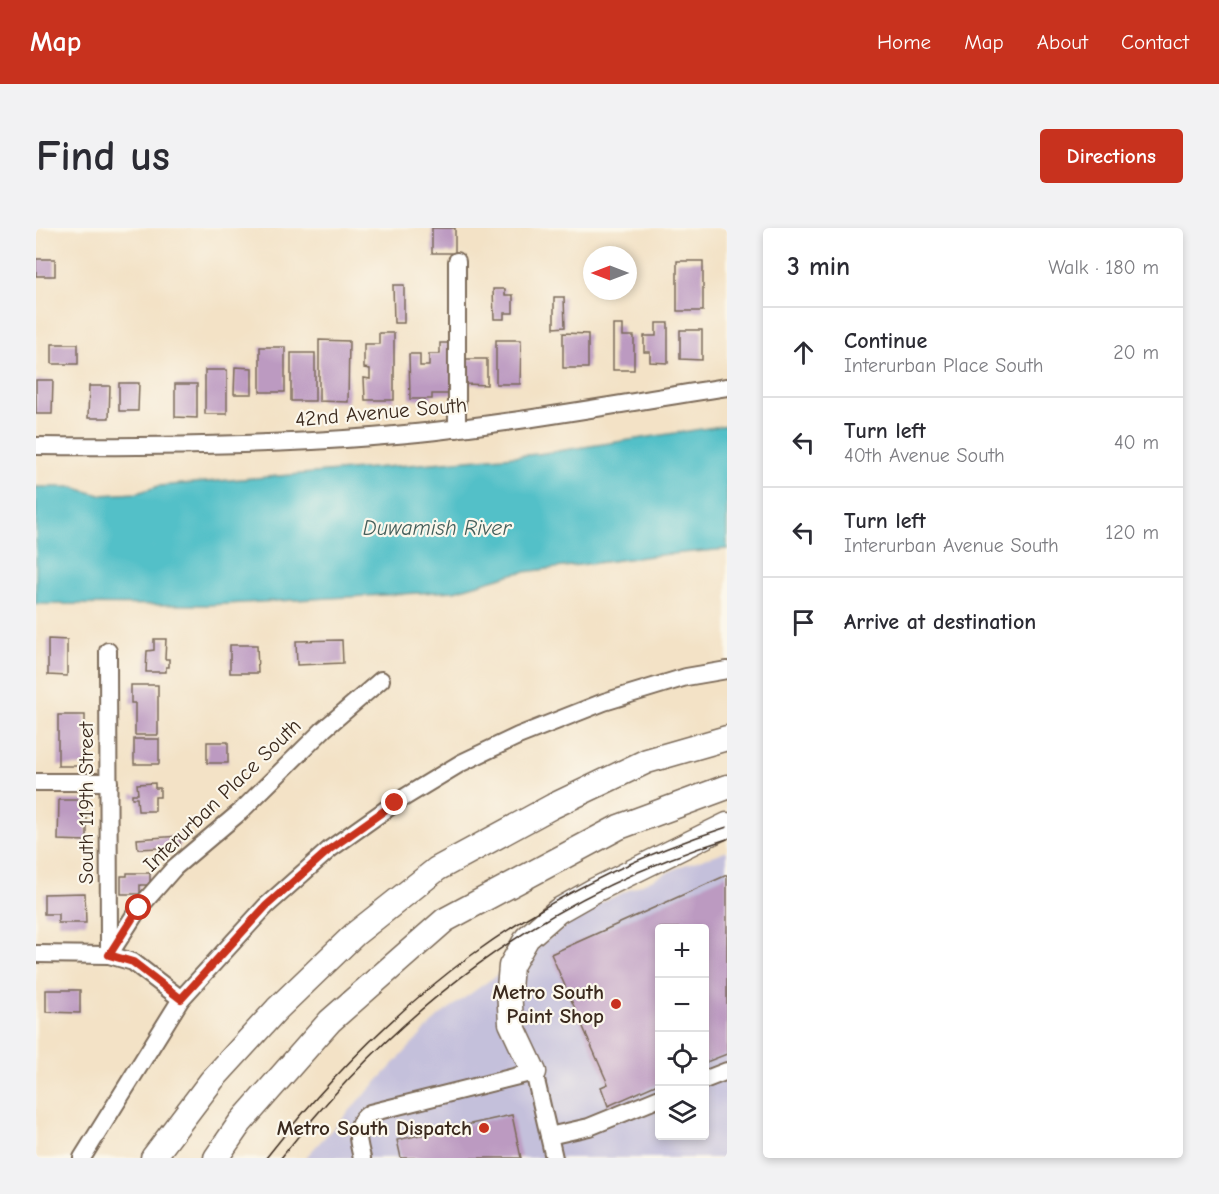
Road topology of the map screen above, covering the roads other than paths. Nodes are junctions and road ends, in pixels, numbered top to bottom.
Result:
1 (457, 261) dead end
2 (727, 387) edge
3 (457, 429) junction
4 (36, 446) edge
5 (108, 651) dead end
6 (727, 670) edge
7 (381, 680) dead end
8 (727, 738) edge
9 (36, 782) edge
10 (109, 782) junction
11 (727, 787) edge
12 (727, 825) edge
13 (36, 954) edge
14 (109, 955) junction
15 (181, 999) junction
16 (727, 1071) edge
17 (534, 1072) junction
18 (709, 1078) edge
19 (655, 1100) edge
20 (549, 1136) junction
21 (82, 1158) edge
22 (153, 1158) edge
23 (216, 1158) edge
24 (362, 1158) edge
25 (554, 1158) edge

1 - 3 street
2 - 3 street, 42nd Avenue South
3 - 4 street, 42nd Avenue South
5 - 10 street, South 119th Street
6 - 15 street
7 - 14 street, Interurban Place South
8 - 22 highway
9 - 10 street
10 - 14 street, South 119th Street
11 - 23 highway
12 - 17 highway
13 - 14 street
14 - 15 street
15 - 21 street
16 - 18 street
17 - 20 street
17 - 24 street
19 - 20 street
20 - 25 street

